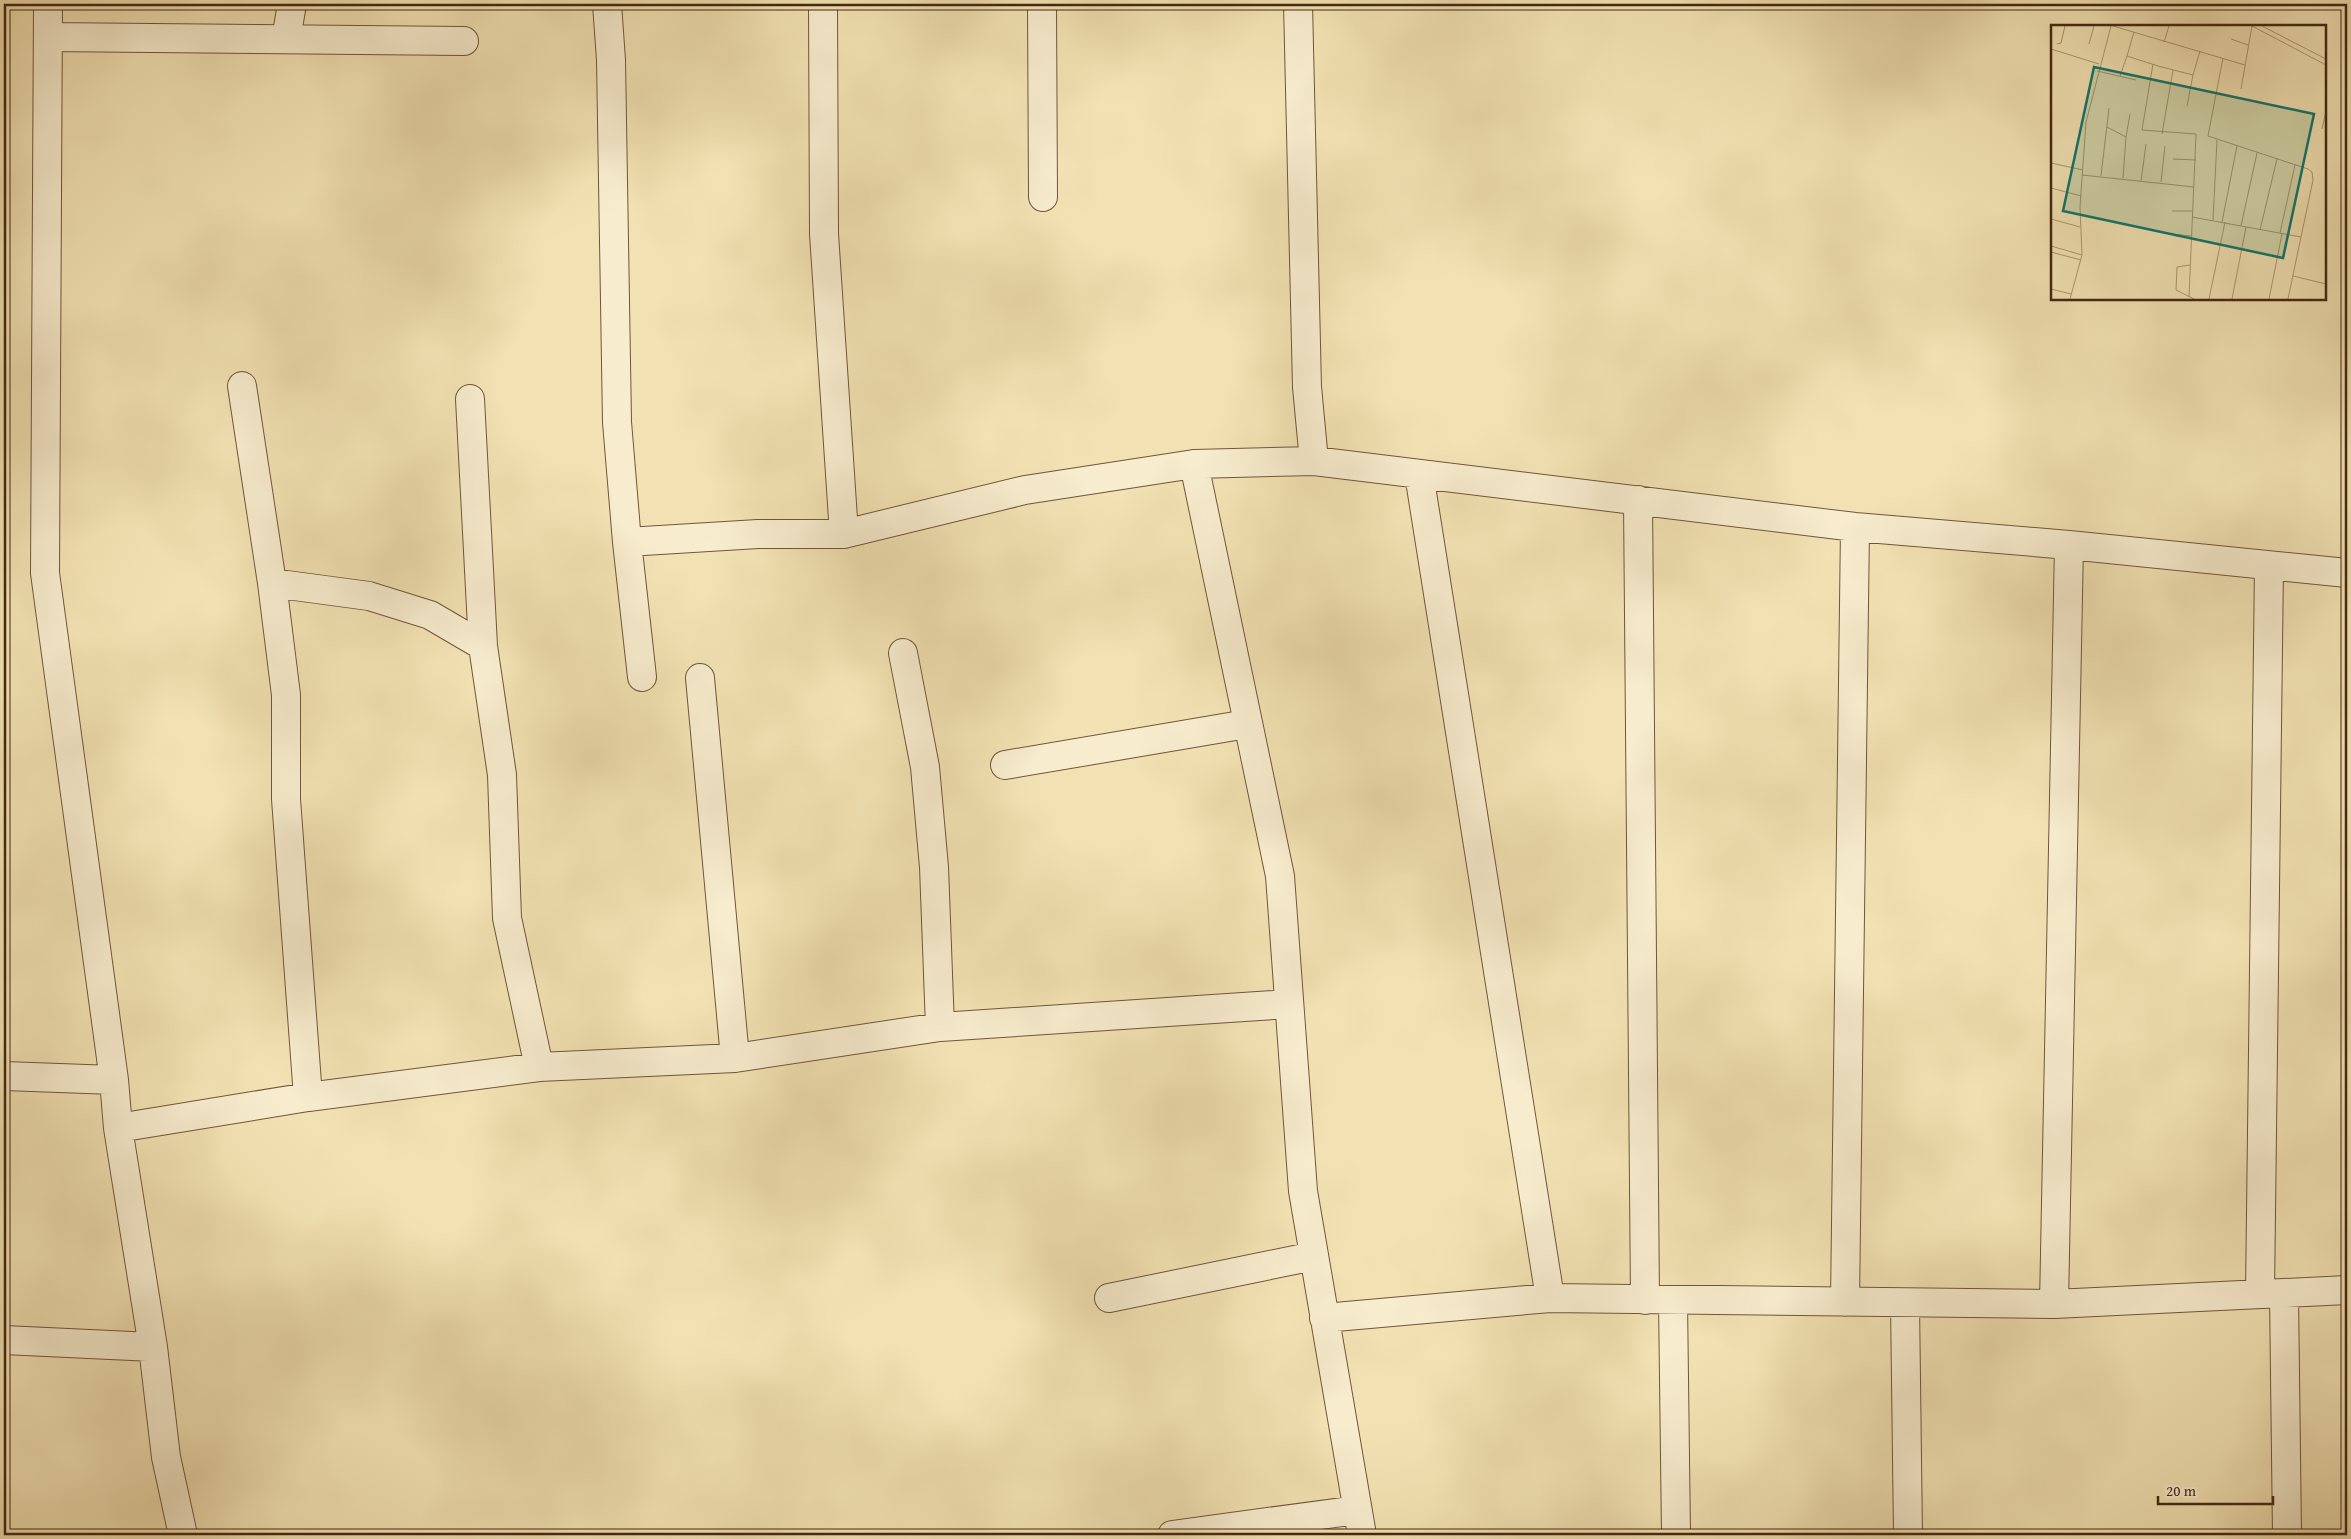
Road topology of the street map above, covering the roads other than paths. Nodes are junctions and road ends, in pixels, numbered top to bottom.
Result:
1 (48, 4) edge
2 (292, 4) edge
3 (606, 4) edge
4 (822, 4) edge
5 (1042, 4) edge
6 (1298, 4) edge
7 (48, 36) junction
8 (286, 39) junction
9 (464, 41) dead end
10 (1043, 197) dead end
11 (242, 386) dead end
12 (470, 399) dead end
13 (1314, 461) junction
14 (1194, 464) junction
15 (1419, 474) junction
16 (1638, 500) junction
17 (1855, 527) junction
18 (844, 534) junction
19 (627, 542) junction
20 (2068, 545) junction
21 (2269, 566) junction
22 (2347, 574) edge
23 (272, 583) junction
24 (483, 646) junction
25 (904, 653) dead end
26 (642, 677) dead end
27 (700, 678) dead end
28 (1247, 724) junction
29 (1005, 765) dead end
30 (1289, 1004) junction
31 (940, 1027) junction
32 (735, 1058) junction
33 (539, 1067) junction
34 (4, 1076) edge
35 (114, 1080) junction
36 (308, 1097) junction
37 (118, 1128) junction
38 (1314, 1256) junction
39 (2347, 1290) edge
40 (2272, 1294) junction
41 (1109, 1298) dead end
42 (1550, 1298) junction
43 (1645, 1300) junction
44 (1673, 1300) junction
45 (1845, 1302) junction
46 (1905, 1303) junction
47 (2054, 1304) junction
48 (1324, 1318) junction
49 (4, 1340) edge
50 (153, 1347) junction
51 (1360, 1523) edge
52 (183, 1535) edge
53 (1172, 1535) edge
54 (1676, 1535) edge
55 (1908, 1535) edge
56 (2287, 1535) edge

1 - 7 street
2 - 8 street
3 - 19 street
4 - 18 street
5 - 10 street
6 - 13 street
7 - 8 street
7 - 35 street
8 - 9 street
11 - 23 street
12 - 24 street
13 - 14 street
13 - 15 street
14 - 18 street
14 - 28 street
15 - 16 street
15 - 42 street
16 - 17 street
16 - 43 street
17 - 20 street
17 - 45 street
18 - 19 street
19 - 26 street
20 - 21 street
20 - 47 street
21 - 22 street
21 - 40 street
23 - 24 street
23 - 36 street
24 - 33 street
25 - 31 street
27 - 32 street
28 - 29 street
28 - 30 street
30 - 31 street
30 - 38 street
31 - 32 street
32 - 33 street
33 - 36 street
34 - 35 street
35 - 37 street
36 - 37 street
37 - 50 street
38 - 41 street
38 - 48 street
39 - 40 street
40 - 47 street
40 - 56 street
42 - 43 street
42 - 48 street
43 - 44 street
44 - 45 street
44 - 54 street
45 - 46 street
46 - 47 street
46 - 55 street
48 - 51 street
49 - 50 street
50 - 52 street
51 - 53 street

